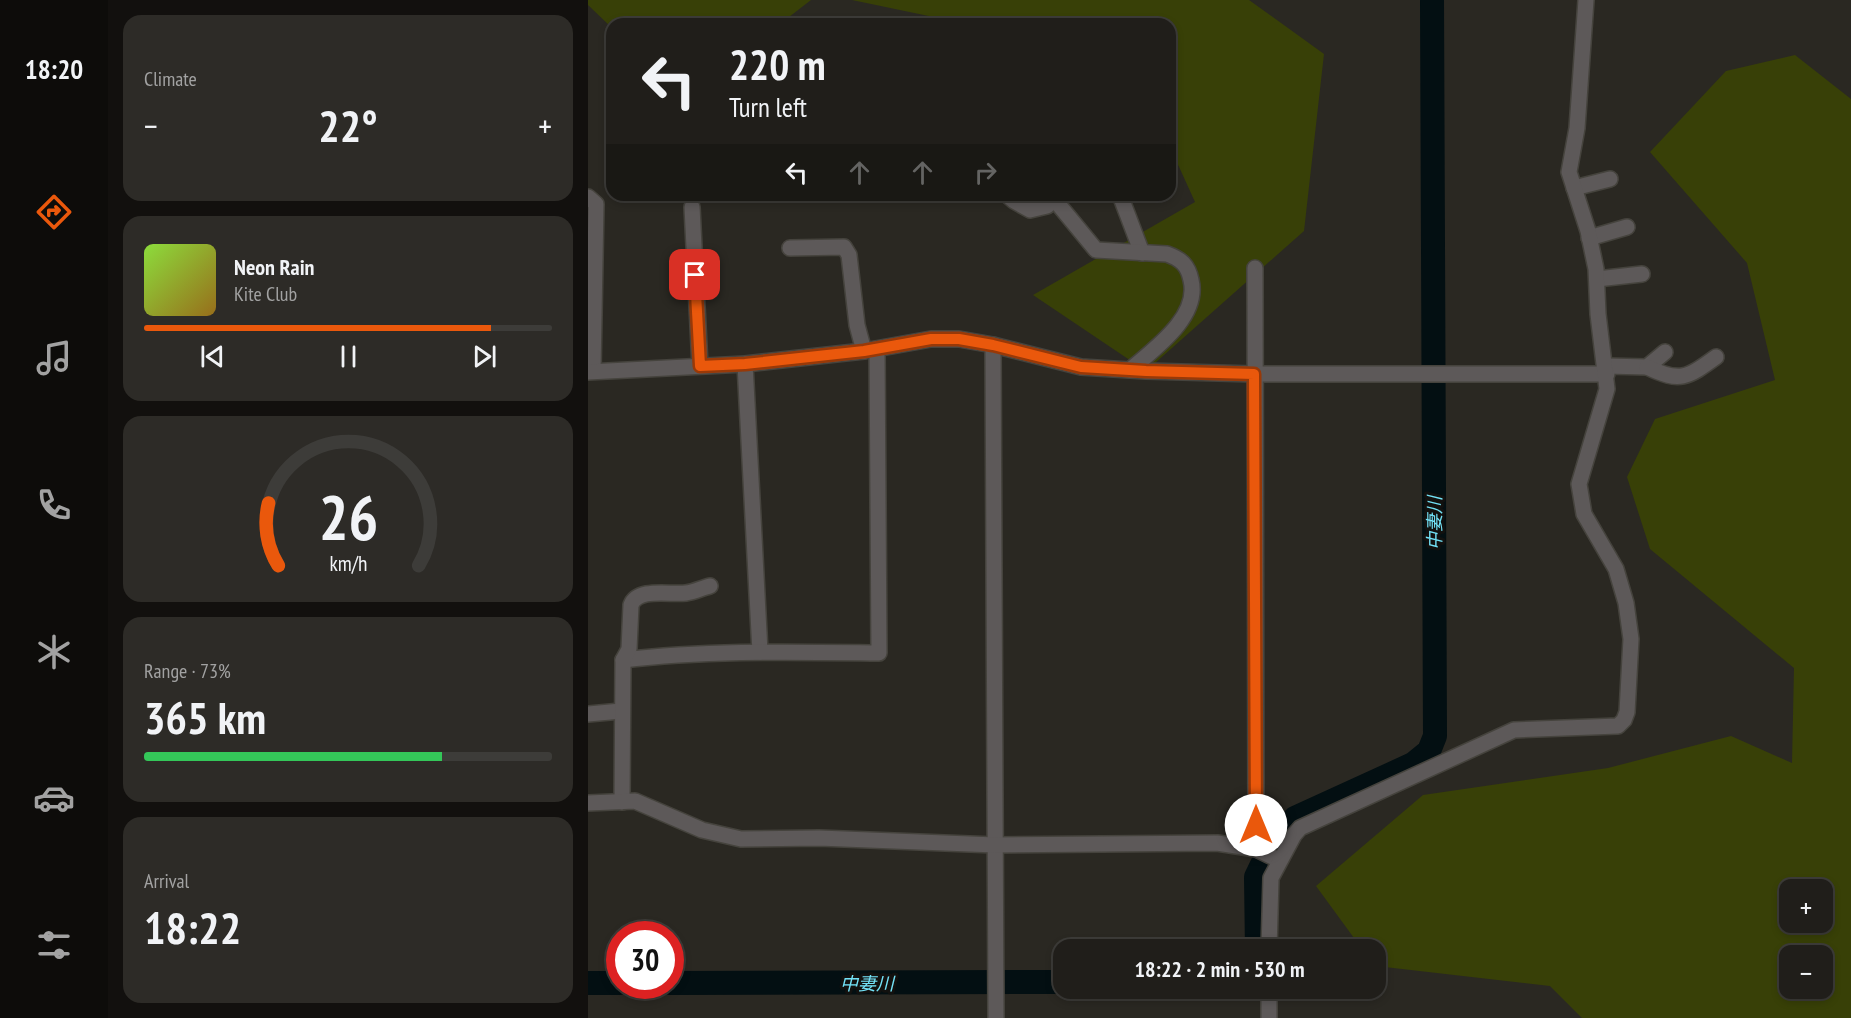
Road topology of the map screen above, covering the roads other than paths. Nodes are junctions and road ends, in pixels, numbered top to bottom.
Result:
1 (1586, 0) edge
2 (1610, 179) dead end
3 (1574, 188) junction
4 (588, 197) edge
5 (1016, 201) edge
6 (1053, 201) edge
7 (1060, 201) edge
8 (1122, 201) edge
9 (692, 207) dead end
10 (1627, 227) dead end
11 (1589, 238) junction
12 (790, 248) dead end
13 (1142, 253) junction
14 (1255, 268) dead end
15 (1642, 274) dead end
16 (1597, 279) junction
17 (993, 345) junction
18 (870, 350) junction
19 (1665, 352) dead end
20 (1716, 357) dead end
21 (745, 364) junction
22 (700, 366) junction
23 (1647, 368) junction
24 (1130, 370) junction
25 (1606, 370) junction
26 (591, 371) edge
27 (1254, 374) junction
28 (710, 586) dead end
29 (760, 652) junction
30 (623, 660) junction
31 (621, 711) junction
32 (588, 714) edge
33 (622, 802) junction
34 (588, 803) edge
35 (995, 845) junction
36 (1268, 855) junction
37 (1269, 939) edge
38 (1269, 999) edge
39 (996, 1018) edge
40 (1269, 1018) edge

1 - 3 street
2 - 3 street
3 - 11 street
4 - 26 street
5 - 6 street
7 - 13 street
8 - 13 street
9 - 22 street
10 - 11 street
11 - 16 street
12 - 18 street
13 - 24 street
14 - 27 street
15 - 16 street
16 - 25 street
17 - 18 street
17 - 24 street
17 - 35 street
18 - 21 street
18 - 29 street
19 - 23 street
20 - 23 street
21 - 22 street
21 - 29 street
22 - 26 street
23 - 25 street
24 - 27 street
25 - 27 street
25 - 36 street
27 - 36 street
28 - 30 street
29 - 30 street
30 - 31 street
31 - 32 street
31 - 33 street
33 - 34 street
33 - 35 street
35 - 36 street
35 - 39 street
36 - 37 street
38 - 40 street

